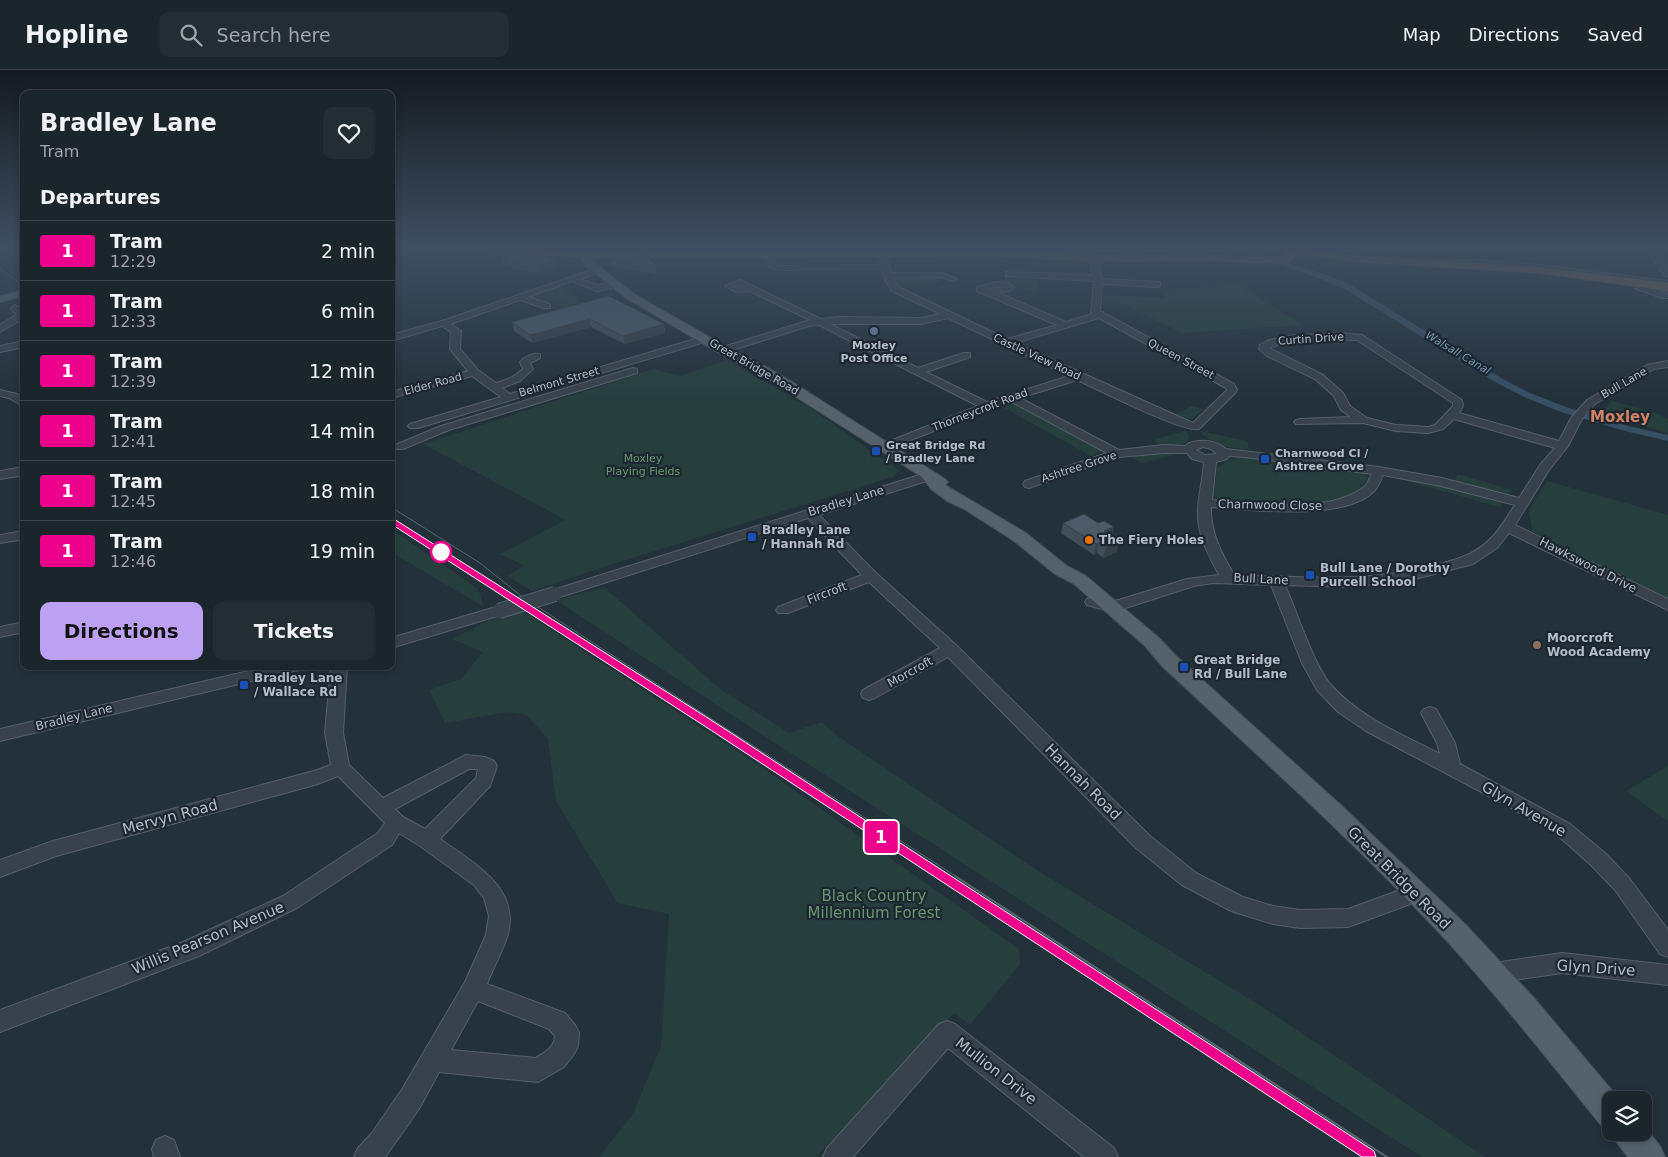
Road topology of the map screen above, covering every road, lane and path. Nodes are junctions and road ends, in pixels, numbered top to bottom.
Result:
1 (520, 297) joint
2 (631, 297) edge
3 (770, 297) edge
4 (911, 297) edge
5 (1000, 297) edge
6 (1095, 297) edge
7 (548, 306) dead end
8 (15, 308) dead end
9 (20, 315) edge
10 (949, 315) junction
11 (1100, 315) junction
12 (20, 317) edge
13 (823, 321) junction
14 (444, 323) junction
15 (1066, 325) junction
16 (1343, 325) dead end
17 (0, 329) edge
18 (395, 337) edge
19 (1359, 337) junction
20 (704, 339) junction
21 (1006, 342) junction
22 (20, 345) edge
23 (0, 350) edge
24 (723, 350) junction
25 (967, 355) dead end
26 (537, 356) dead end
27 (631, 361) junction
28 (1668, 364) edge
29 (918, 371) junction
30 (474, 372) junction
31 (1078, 376) junction
32 (493, 388) junction
33 (0, 393) edge
34 (395, 394) edge
35 (508, 396) junction
36 (1010, 397) junction
37 (20, 401) edge
38 (986, 406) junction
39 (1452, 415) junction
40 (1363, 420) junction
41 (1297, 423) dead end
42 (414, 426) dead end
43 (1194, 427) junction
44 (1203, 444) junction
45 (1562, 446) junction
46 (399, 447) dead end
47 (884, 447) junction
48 (1190, 450) junction
49 (1223, 452) junction
50 (1117, 454) junction
51 (1210, 459) junction
52 (1379, 471) junction
53 (20, 472) edge
54 (0, 475) edge
55 (929, 476) junction
56 (1029, 484) dead end
57 (1204, 503) junction
58 (1523, 503) junction
59 (810, 513) junction
60 (1507, 527) junction
61 (20, 535) edge
62 (0, 539) edge
63 (1061, 570) junction
64 (871, 576) junction
65 (1228, 578) junction
66 (1276, 580) junction
67 (1092, 602) junction
68 (1668, 606) edge
69 (1113, 607) junction
70 (783, 610) dead end
71 (20, 628) edge
72 (1122, 628) junction
73 (0, 632) edge
74 (395, 642) edge
75 (950, 649) junction
76 (1169, 661) junction
77 (277, 670) edge
78 (339, 670) edge
79 (869, 694) dead end
80 (1430, 713) dead end
81 (0, 735) edge
82 (341, 768) junction
83 (1452, 769) junction
84 (380, 808) junction
85 (396, 822) junction
86 (427, 840) junction
87 (0, 869) edge
88 (1416, 893) junction
89 (1661, 925) edge
90 (1668, 947) edge
91 (1494, 974) junction
92 (1668, 975) edge
93 (473, 989) junction
94 (0, 1022) edge
95 (432, 1060) junction
96 (1602, 1101) edge
97 (1636, 1141) edge
98 (367, 1157) edge
99 (836, 1157) edge
100 (1105, 1157) edge
101 (1649, 1157) edge

1 - 7 street
1 - 14 street
2 - 20 main road, Great Bridge Road
3 - 13 street
4 - 10 street, Castle View Road
5 - 15 street
6 - 11 street
8 - 9 street
10 - 13 street
10 - 21 street, Castle View Road
11 - 15 street
11 - 43 street, Queen Street
12 - 17 street
13 - 24 street
13 - 29 street
14 - 18 street
14 - 30 street
15 - 21 street
16 - 19 street
19 - 39 street, Curtin Drive
19 - 40 street, Curtin Drive
20 - 24 main road, Great Bridge Road
20 - 27 street, Belmont Street
21 - 31 street, Castle View Road
22 - 23 street
24 - 47 main road, Great Bridge Road
25 - 29 street
26 - 32 street
27 - 35 street, Belmont Street
27 - 46 street
28 - 45 street, Bull Lane
29 - 38 street
30 - 32 street
30 - 34 street, Elder Road
31 - 36 street, Thorneycroft Road
31 - 43 street, Castle View Road
32 - 35 street
33 - 37 street
35 - 42 street, Belmont Street
36 - 38 street, Thorneycroft Road
36 - 50 street
38 - 47 street, Thorneycroft Road
39 - 40 street, Curtin Drive
39 - 45 street
40 - 41 street
43 - 44 street
44 - 48 street
44 - 49 street
45 - 58 street, Bull Lane
47 - 55 main road, Great Bridge Road
48 - 50 street, Ashtree Grove
48 - 51 street
49 - 51 street
49 - 52 street
50 - 56 street, Ashtree Grove
51 - 57 street
52 - 57 street, Charnwood Close
52 - 58 street
53 - 54 street
55 - 59 street, Bradley Lane
55 - 63 main road, Great Bridge Road
57 - 65 street
58 - 60 street, Bull Lane
59 - 64 street, Hannah Road
59 - 74 street, Bradley Lane, bridge
60 - 66 street, Bull Lane
60 - 68 street, Hawkswood Drive
61 - 62 street
63 - 67 main road, Great Bridge Road
63 - 69 main road, Great Bridge Road
64 - 70 street, Fircroft
64 - 75 street, Hannah Road
65 - 66 street, Bull Lane
65 - 69 street, Bull Lane
66 - 83 street, Glyn Avenue
67 - 69 street
67 - 72 main road, Great Bridge Road
69 - 72 street
69 - 76 main road, Great Bridge Road
71 - 73 street
72 - 76 main road, Great Bridge Road
75 - 79 street, Morcroft
75 - 88 street, Hannah Road
76 - 88 main road, Great Bridge Road
77 - 81 street, Bradley Lane
78 - 82 street
80 - 83 street
82 - 84 street
82 - 87 street, Mervyn Road
83 - 89 street, Glyn Avenue
84 - 85 street
84 - 86 street
85 - 86 street
85 - 94 street, Willis Pearson Avenue
86 - 93 street
88 - 91 main road, Great Bridge Road
89 - 90 street, Glyn Avenue
91 - 92 street, Glyn Drive
91 - 96 main road, Great Bridge Road
93 - 95 street
93 - 95 street
95 - 98 street
97 - 101 main road
99 - 100 street, Mullion Drive

